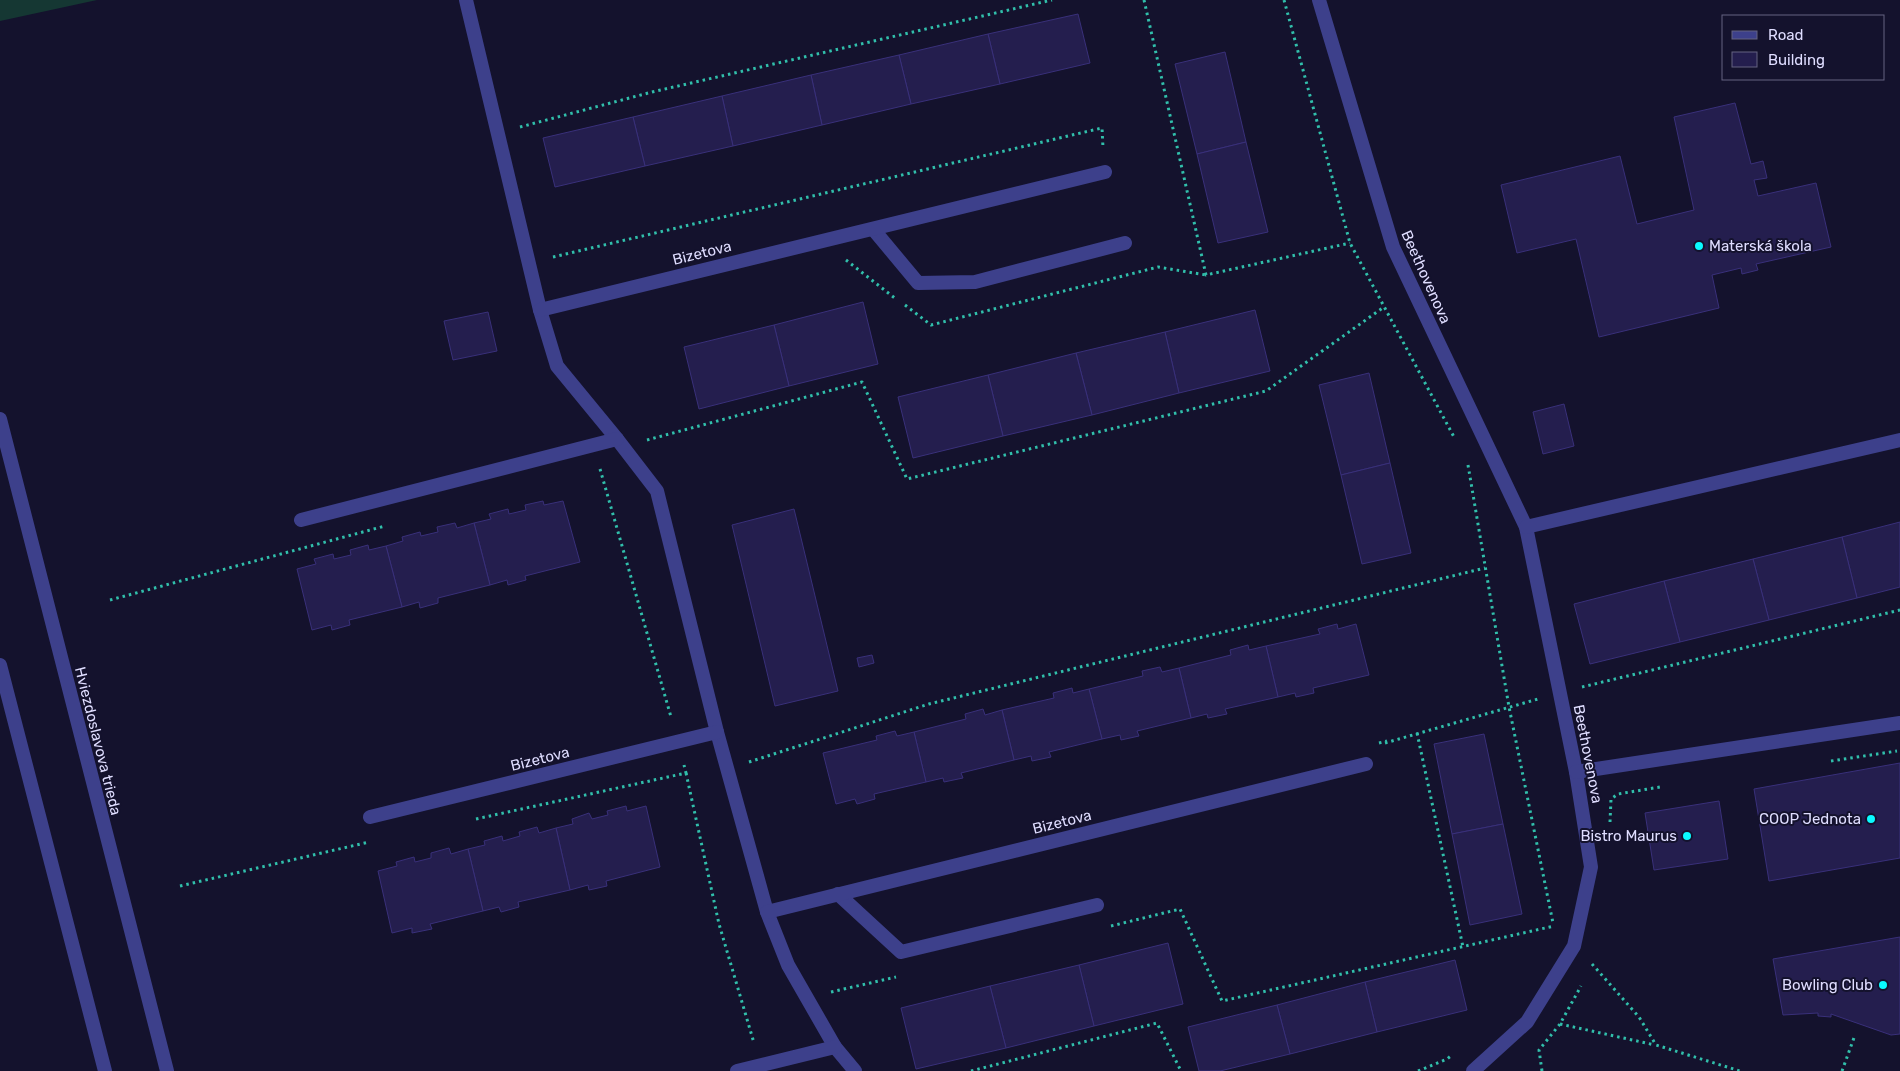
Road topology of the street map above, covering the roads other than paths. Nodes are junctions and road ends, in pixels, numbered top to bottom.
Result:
1 (466, 0) edge
2 (1318, 0) edge
3 (1104, 172) road end
4 (873, 229) junction
5 (1125, 244) dead end
6 (540, 310) junction
7 (0, 420) edge
8 (617, 439) junction
9 (1900, 440) edge
10 (302, 520) dead end
11 (1526, 527) junction
12 (0, 665) edge
13 (1900, 723) edge
14 (717, 732) junction
15 (1366, 764) road end
16 (1576, 772) junction
17 (370, 817) dead end
18 (838, 894) junction
19 (1097, 905) dead end
20 (767, 912) junction
21 (835, 1047) junction
22 (105, 1071) edge
23 (167, 1071) edge
24 (737, 1071) edge
25 (855, 1071) edge
26 (1473, 1071) edge

1 - 6 street
2 - 11 street, Beethovenova
3 - 4 street, Bizetova
4 - 5 street
4 - 6 street, Bizetova
6 - 8 street
7 - 23 street, Hviezdoslavova trieda
8 - 10 street
8 - 14 street
9 - 11 street
11 - 16 street, Beethovenova
12 - 22 street
13 - 16 street
14 - 17 street, Bizetova
14 - 20 street
15 - 18 street, Bizetova
16 - 26 street, Beethovenova
18 - 19 street
18 - 20 street, Bizetova
20 - 21 street
21 - 24 street
21 - 25 street

